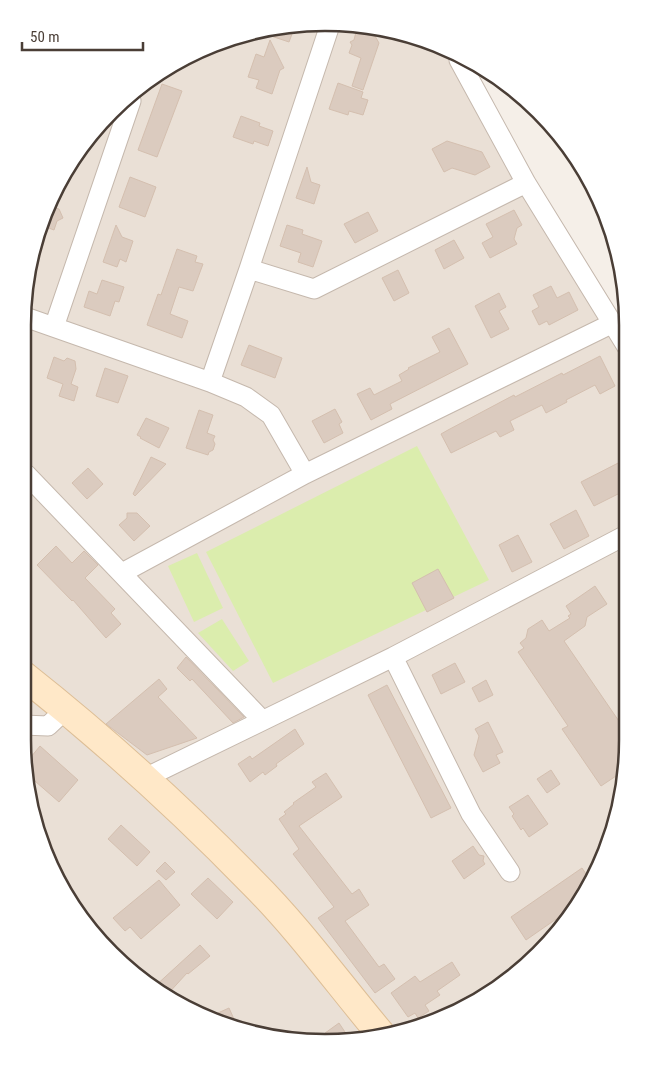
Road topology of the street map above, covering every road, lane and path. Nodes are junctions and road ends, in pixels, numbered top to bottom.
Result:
1 (328, 31) edge
2 (462, 66) edge
3 (130, 105) edge
4 (526, 183) junction
5 (249, 269) junction
6 (31, 319) edge
7 (613, 323) junction
8 (54, 327) junction
9 (619, 333) edge
10 (210, 382) junction
11 (305, 474) junction
12 (31, 479) edge
13 (619, 540) edge
14 (122, 573) junction
15 (393, 657) junction
16 (31, 681) edge
17 (66, 709) junction
18 (262, 720) junction
19 (31, 725) edge
20 (145, 778) junction
21 (510, 872) dead end
22 (376, 1029) edge

1 - 5 street
2 - 4 street
3 - 8 street
4 - 5 street
4 - 7 street
5 - 10 street
6 - 8 street
7 - 9 street
7 - 11 street
8 - 10 street
10 - 11 street
11 - 14 street
12 - 14 street
13 - 15 street
14 - 18 street
15 - 18 street
15 - 21 street
16 - 17 main road
17 - 19 street
17 - 20 main road
18 - 20 street
20 - 22 main road

